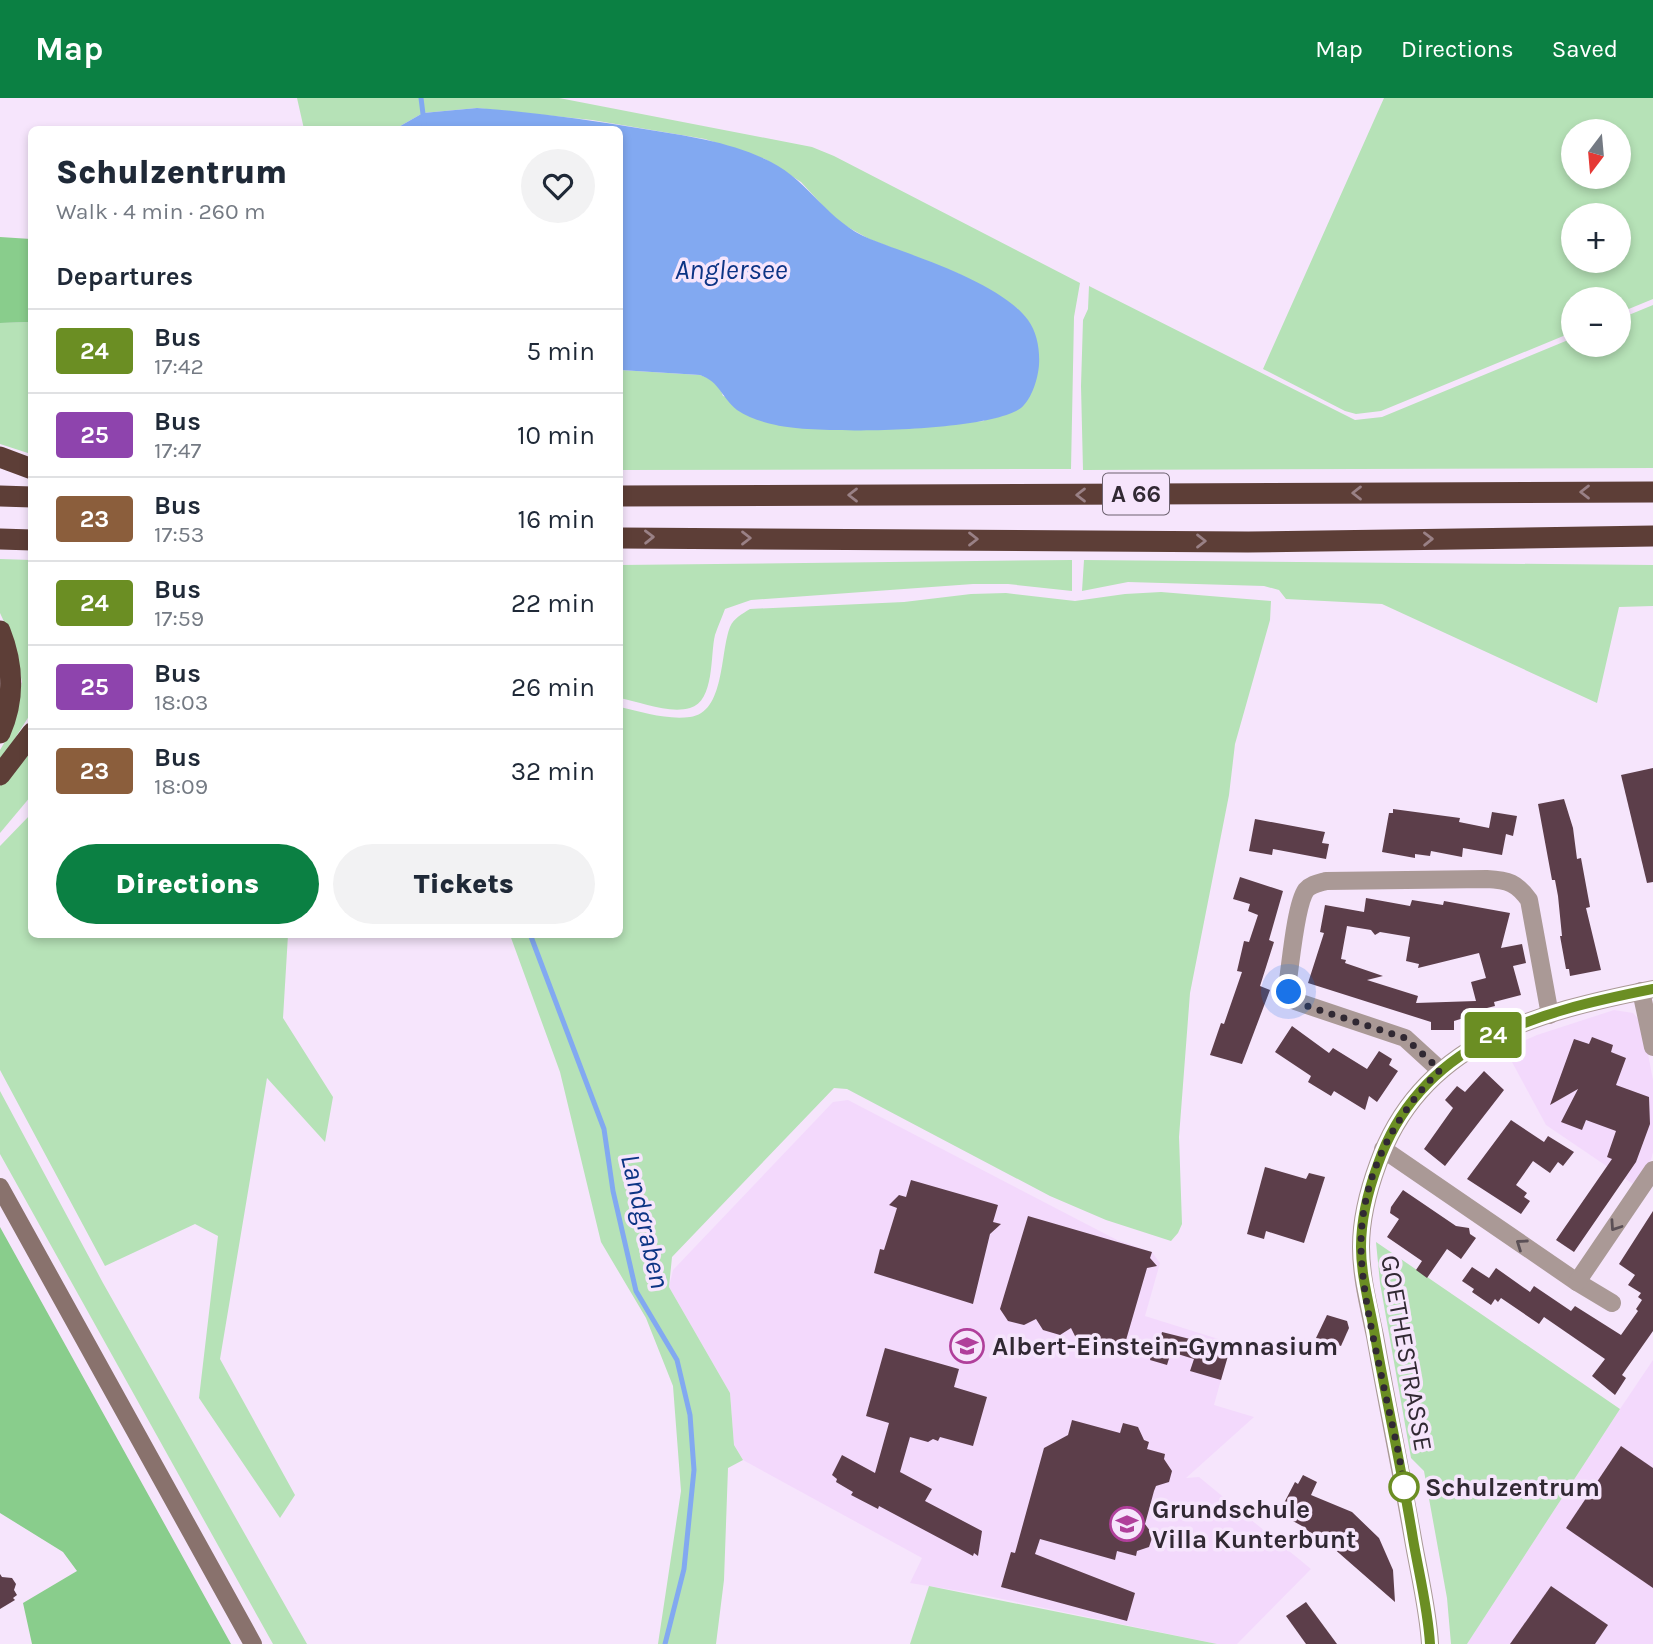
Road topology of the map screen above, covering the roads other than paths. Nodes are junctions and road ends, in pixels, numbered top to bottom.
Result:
1 (0, 457) edge
2 (28, 468) edge
3 (1653, 492) edge
4 (0, 496) edge
5 (623, 496) edge
6 (28, 497) edge
7 (1653, 536) edge
8 (623, 538) edge
9 (0, 540) edge
10 (28, 540) edge
11 (0, 631) edge
12 (0, 733) edge
13 (28, 738) edge
14 (0, 775) edge
15 (1647, 990) edge
16 (1550, 1015) junction
17 (1653, 1047) edge
18 (1440, 1070) junction
19 (1383, 1149) junction
20 (1653, 1170) edge
21 (0, 1187) edge
22 (1577, 1282) junction
23 (1612, 1303) dead end
24 (253, 1644) edge
25 (1430, 1644) edge

1 - 2 highway
3 -> 5 highway, A 66
4 - 6 highway
8 -> 7 highway, A 66
9 - 10 highway
11 - 12 highway
13 - 14 highway
15 - 16 street, GOETHESTRASSE
15 - 17 street
16 - 18 street, GOETHESTRASSE
16 - 18 street
18 - 19 street, GOETHESTRASSE
22 -> 19 street
19 - 25 street, GOETHESTRASSE
20 -> 22 street
21 - 24 main road
22 - 23 street

